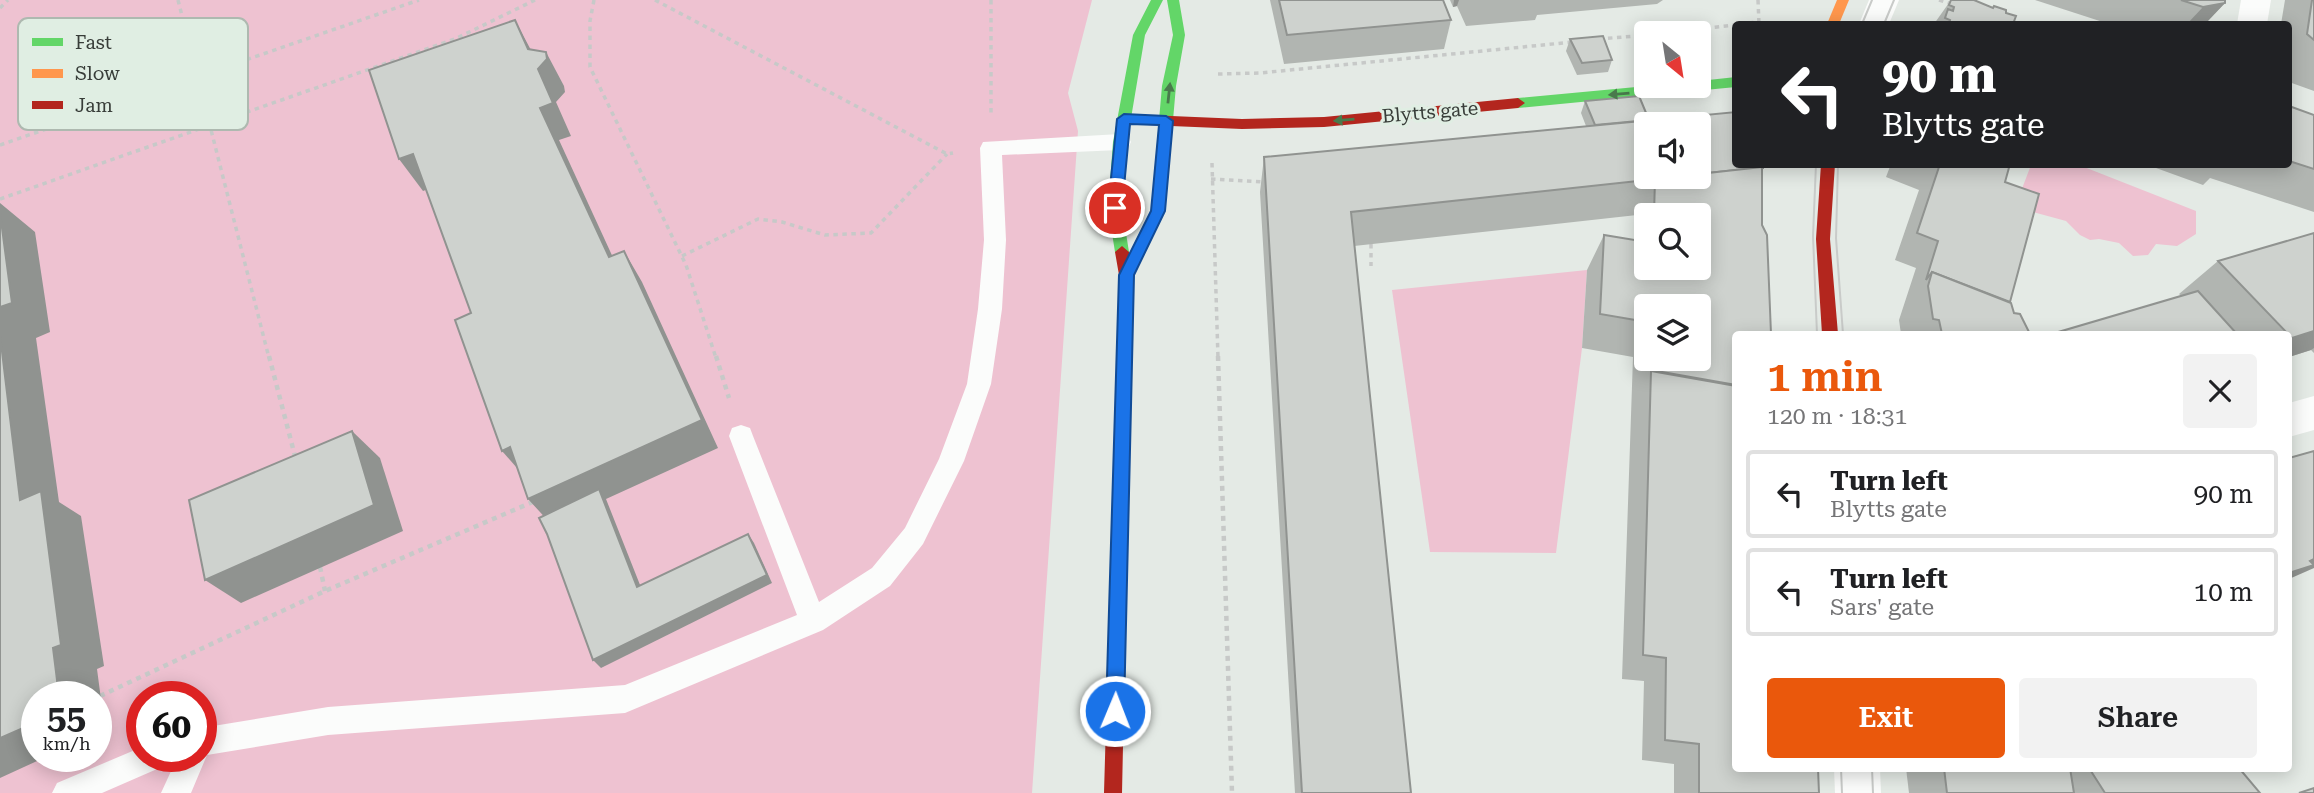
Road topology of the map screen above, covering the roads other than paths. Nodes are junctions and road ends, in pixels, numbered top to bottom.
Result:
1 (1157, 0) edge
2 (1173, 0) edge
3 (1843, 0) edge
4 (1884, 0) edge
5 (2256, 0) edge
6 (1834, 21) edge
7 (1875, 21) edge
8 (2252, 21) edge
9 (1732, 82) edge
10 (1124, 119) junction
11 (1166, 121) junction
12 (1120, 142) junction
13 (1828, 168) edge
14 (1126, 275) junction
15 (1829, 331) edge
16 (2314, 413) edge
17 (2292, 420) edge
18 (741, 436) road end
19 (813, 621) junction
20 (217, 739) edge
21 (126, 768) edge
22 (185, 772) edge
23 (1857, 772) edge
24 (67, 793) edge
25 (176, 793) edge
26 (1113, 793) edge
27 (1858, 793) edge

1 - 10 main road
11 -> 2 main road
3 - 6 main road
4 - 7 street
5 - 8 street
9 -> 11 main road, Blytts gate
10 - 11 main road, Blytts gate
10 - 12 main road
11 - 14 main road
12 - 14 main road
12 - 19 lane
13 - 15 main road
14 - 26 main road
16 - 17 street
18 - 19 lane
19 - 20 lane
21 - 24 lane
22 - 25 lane
23 - 27 street

